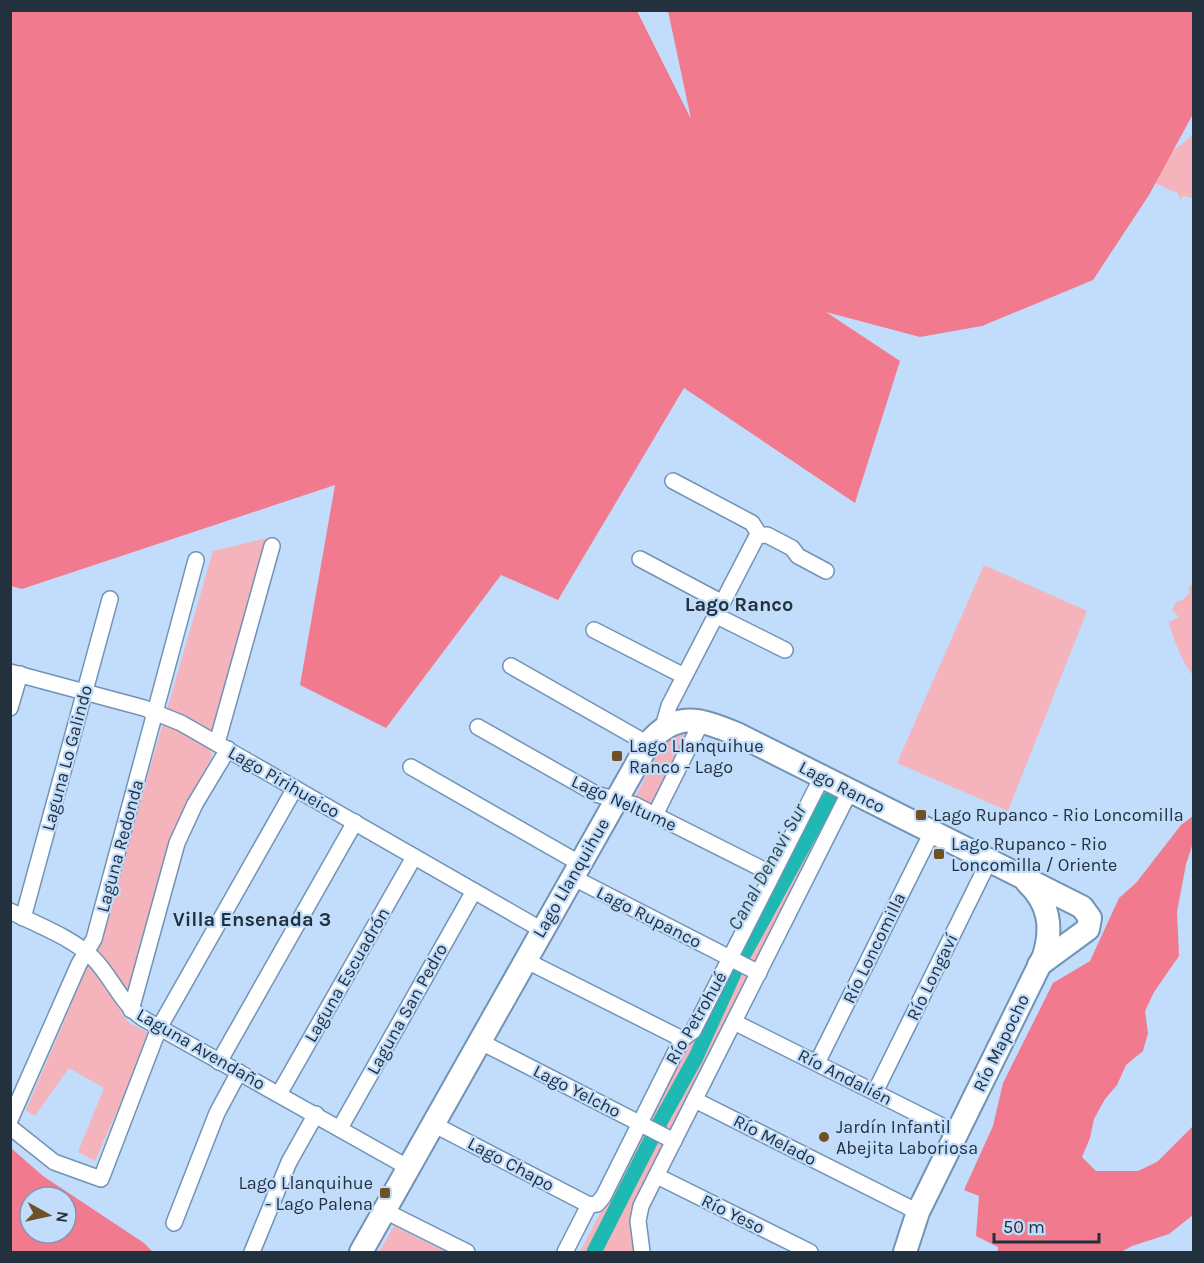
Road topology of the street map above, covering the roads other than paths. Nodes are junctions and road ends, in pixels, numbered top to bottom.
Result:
1 (673, 481) dead end
2 (759, 534) junction
3 (272, 546) dead end
4 (640, 559) dead end
5 (196, 560) dead end
6 (826, 571) dead end
7 (110, 599) dead end
8 (718, 608) junction
9 (594, 630) dead end
10 (784, 650) dead end
11 (511, 666) dead end
12 (15, 673) edge
13 (684, 676) junction
14 (85, 692) junction
15 (10, 708) edge
16 (157, 712) junction
17 (702, 721) junction
18 (478, 727) dead end
19 (655, 737) junction
20 (222, 746) junction
21 (411, 767) dead end
22 (822, 777) junction
23 (295, 788) junction
24 (850, 791) junction
25 (616, 799) junction
26 (656, 815) junction
27 (355, 822) junction
28 (932, 832) junction
29 (414, 856) junction
30 (989, 861) junction
31 (576, 870) junction
32 (772, 874) junction
33 (1019, 876) junction
34 (474, 891) junction
35 (14, 915) edge
36 (542, 930) junction
37 (87, 953) junction
38 (730, 958) junction
39 (525, 960) junction
40 (1040, 965) junction
41 (759, 973) junction
42 (131, 1010) junction
43 (734, 1022) junction
44 (159, 1029) junction
45 (682, 1039) junction
46 (479, 1041) junction
47 (219, 1062) junction
48 (817, 1063) junction
49 (239, 1072) junction
50 (875, 1092) junction
51 (279, 1094) junction
52 (695, 1100) junction
53 (316, 1114) junction
54 (10, 1120) edge
55 (433, 1124) junction
56 (640, 1124) junction
57 (10, 1127) edge
58 (340, 1128) junction
59 (956, 1133) junction
60 (674, 1142) junction
61 (409, 1168) junction
62 (657, 1176) junction
63 (589, 1205) junction
64 (384, 1211) junction
65 (918, 1212) junction
66 (174, 1223) dead end
67 (252, 1252) edge
68 (361, 1252) edge
69 (467, 1252) edge
70 (565, 1252) edge
71 (642, 1252) edge
72 (810, 1252) edge
73 (905, 1252) edge

1 - 2 street
2 - 6 street
2 - 8 street, Lago Llanquihue
3 - 20 street
4 - 8 street
5 - 16 street, Laguna Redonda
7 - 14 street, Laguna Lo Galindo
8 - 10 street
8 - 13 street, Lago Llanquihue
9 - 13 street
11 - 19 street
12 - 14 street, Lago Pirihueico
12 - 15 street
13 - 19 street, Lago Llanquihue
14 - 16 street, Lago Pirihueico
14 - 35 street, Laguna Lo Galindo
16 - 20 street, Lago Pirihueico
16 - 37 street, Laguna Redonda
17 - 19 street, Lago Ranco
17 - 22 street, Lago Ranco
17 - 26 street
18 - 25 street, Lago Neltume
19 - 25 street, Lago Llanquihue
20 - 23 street, Lago Pirihueico
20 - 42 street
21 - 31 street, Lago Rupanco
22 - 24 street, Lago Ranco
22 - 32 street, Río Petrohué
23 - 27 street, Lago Pirihueico
23 - 44 street
24 - 28 street, Lago Ranco
24 - 41 street, Río Petrohué
25 - 26 street, Lago Neltume
25 - 31 street, Lago Llanquihue
26 - 32 street, Lago Neltume
27 - 29 street, Lago Pirihueico
27 - 47 street
28 - 30 street, Lago Ranco
28 - 48 street, Río Loncomilla
29 - 34 street, Lago Pirihueico
29 - 51 street, Laguna Escuadrón
30 - 33 street, Lago Ranco
30 - 50 street, Río Longaví
31 - 36 street, Lago Llanquihue
31 - 38 street, Lago Rupanco
32 - 38 street, Río Petrohué
33 - 40 street, Río Mapocho
33 - 40 street, Río Mapocho
34 - 36 street, Lago Pirihueico
34 - 58 street, Laguna San Pedro
35 - 37 street, Laguna Avendaño
36 - 39 street, Lago Llanquihue
37 - 42 street, Laguna Avendaño
37 - 54 street, Laguna Redonda
38 - 41 street, Lago Rupanco
38 - 45 street, Río Petrohué
39 - 45 street
39 - 46 street, Lago Llanquihue
40 - 59 street, Río Mapocho
41 - 43 street, Río Petrohué
42 - 44 street, Laguna Avendaño
43 - 48 street, Río Andalién
43 - 52 street, Río Petrohué
44 - 47 street, Laguna Avendaño
44 - 57 street
45 - 56 street, Río Petrohué
46 - 55 street, Lago Llanquihue
46 - 56 street, Lago Yelcho
47 - 49 street, Laguna Avendaño
48 - 50 street, Río Andalién
49 - 51 street, Laguna Avendaño
49 - 66 street
50 - 59 street, Río Andalién
51 - 53 street, Laguna Avendaño
52 - 60 street, Río Petrohué
52 - 65 street, Río Melado
53 - 58 street, Laguna Avendaño
53 - 67 street
55 - 61 street, Lago Llanquihue
55 - 63 street, Lago Chapo
56 - 60 street, Lago Yelcho
56 - 63 street, Río Petrohué
58 - 61 street, Laguna Avendaño
59 - 65 street, Río Mapocho
60 - 62 street, Río Petrohué
61 - 64 street, Lago Llanquihue
62 - 71 street, Río Petrohué
62 - 72 street, Río Yeso
63 - 70 street, Río Petrohué
64 - 68 street, Lago Llanquihue
64 - 69 street
65 - 73 street, Río Mapocho

